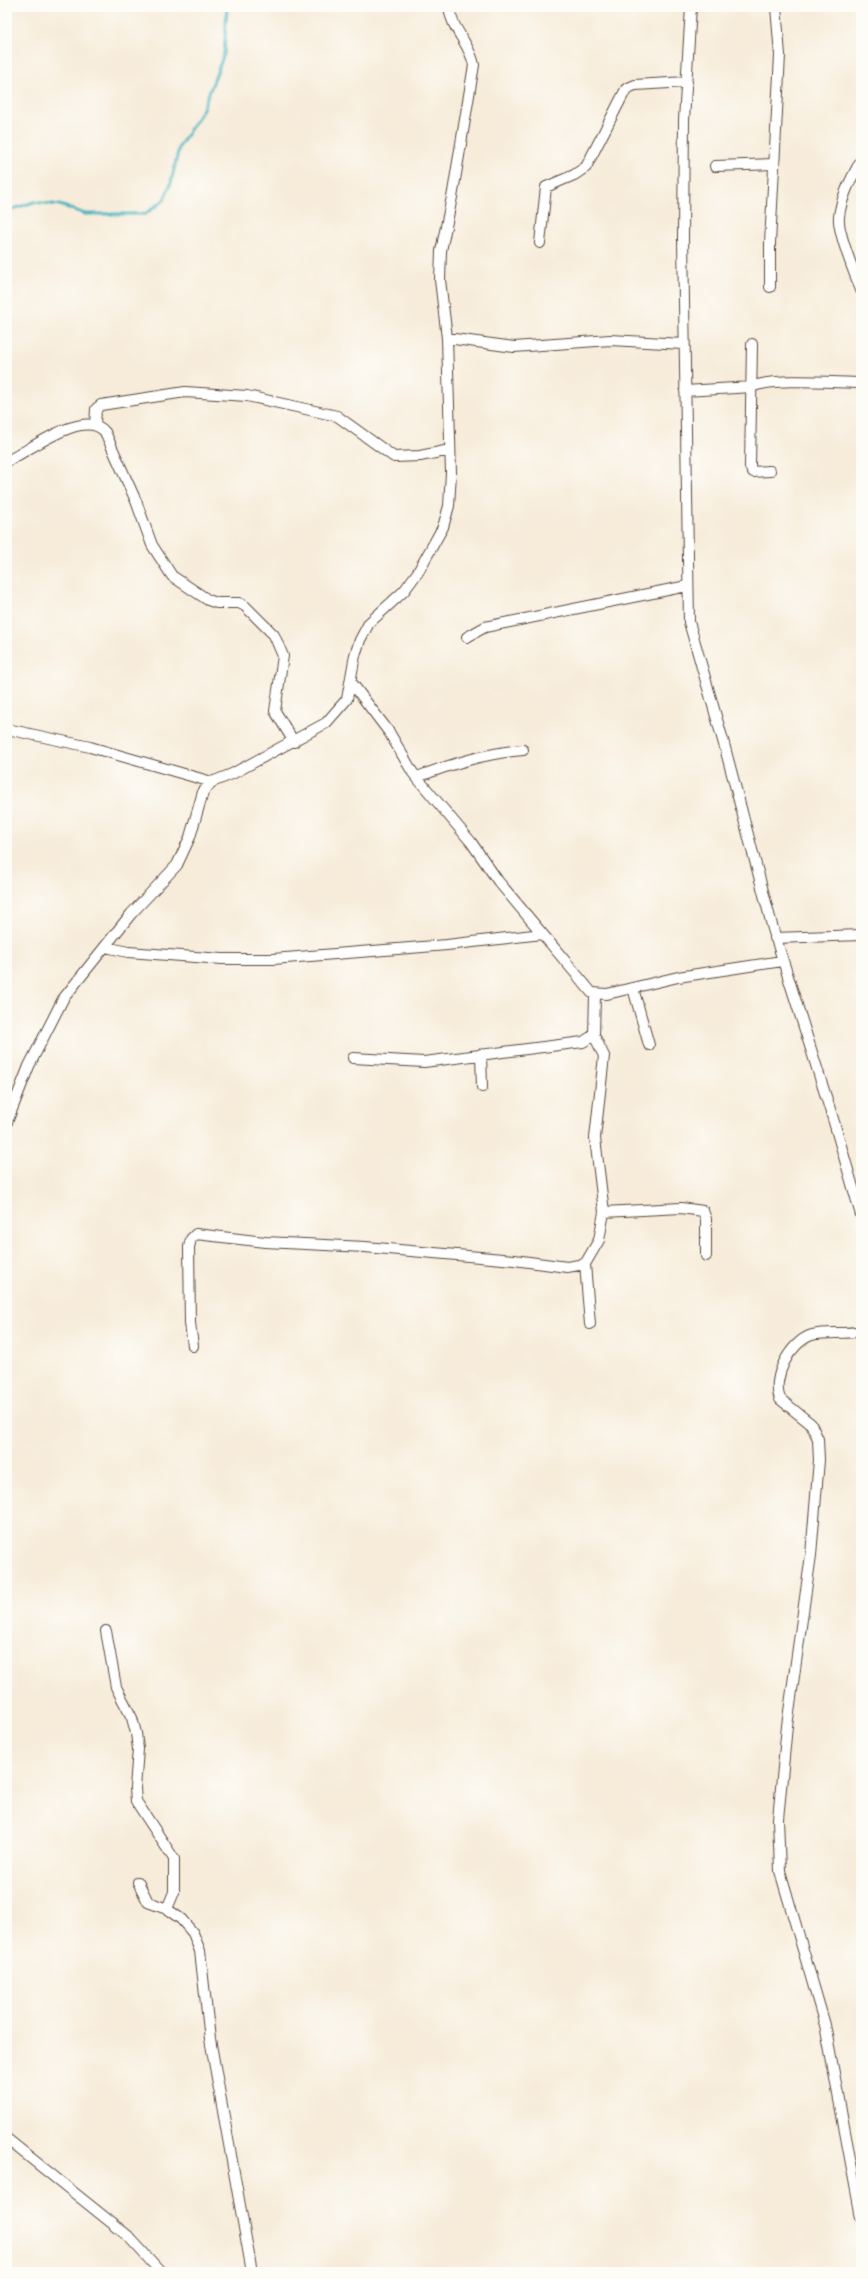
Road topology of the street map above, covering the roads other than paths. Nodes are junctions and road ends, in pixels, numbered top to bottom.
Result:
1 (449, 7) edge
2 (691, 7) edge
3 (776, 7) edge
4 (687, 82) junction
5 (861, 160) edge
6 (774, 164) junction
7 (715, 166) dead end
8 (540, 243) dead end
9 (770, 287) dead end
10 (861, 290) edge
11 (447, 338) junction
12 (683, 344) junction
13 (752, 344) dead end
14 (861, 383) edge
15 (752, 387) junction
16 (685, 391) junction
17 (95, 425) junction
18 (450, 450) junction
19 (7, 461) edge
20 (770, 471) dead end
21 (687, 586) junction
22 (467, 637) dead end
23 (351, 682) junction
24 (7, 729) edge
25 (294, 742) junction
26 (523, 750) dead end
27 (417, 777) junction
28 (212, 782) junction
29 (542, 934) junction
30 (861, 936) edge
31 (775, 938) junction
32 (106, 947) junction
33 (782, 961) junction
34 (633, 988) junction
35 (595, 995) junction
36 (594, 1035) junction
37 (649, 1045) dead end
38 (481, 1054) junction
39 (353, 1058) dead end
40 (482, 1087) dead end
41 (7, 1122) edge
42 (604, 1212) junction
43 (861, 1215) edge
44 (706, 1256) dead end
45 (585, 1264) junction
46 (590, 1324) dead end
47 (861, 1331) edge
48 (193, 1346) dead end
49 (106, 1631) dead end
50 (138, 1882) dead end
51 (168, 1909) junction
52 (7, 2139) edge
53 (861, 2217) edge
54 (162, 2272) edge
55 (252, 2272) edge

1 - 11 street
2 - 4 street
3 - 6 street
4 - 8 street
4 - 12 street
5 - 10 street
6 - 7 street
6 - 9 street
11 - 12 street
11 - 18 street
12 - 16 street
13 - 15 street
14 - 15 street
15 - 16 street
15 - 20 street
16 - 21 street
17 - 18 street
17 - 19 street
17 - 25 street
18 - 23 street
21 - 22 street
21 - 31 street
23 - 25 street
23 - 27 street
24 - 28 street
25 - 28 street
26 - 27 street
27 - 29 street
28 - 32 street
29 - 32 street
29 - 35 street
30 - 31 street
31 - 33 street
32 - 41 street
33 - 34 street
33 - 43 street
34 - 35 street
34 - 37 street
35 - 36 street
36 - 38 street
36 - 42 street
38 - 39 street
38 - 40 street
42 - 44 street
42 - 45 street
45 - 46 street
45 - 48 street
47 - 53 street
49 - 51 street
50 - 51 street
51 - 55 street
52 - 54 street

